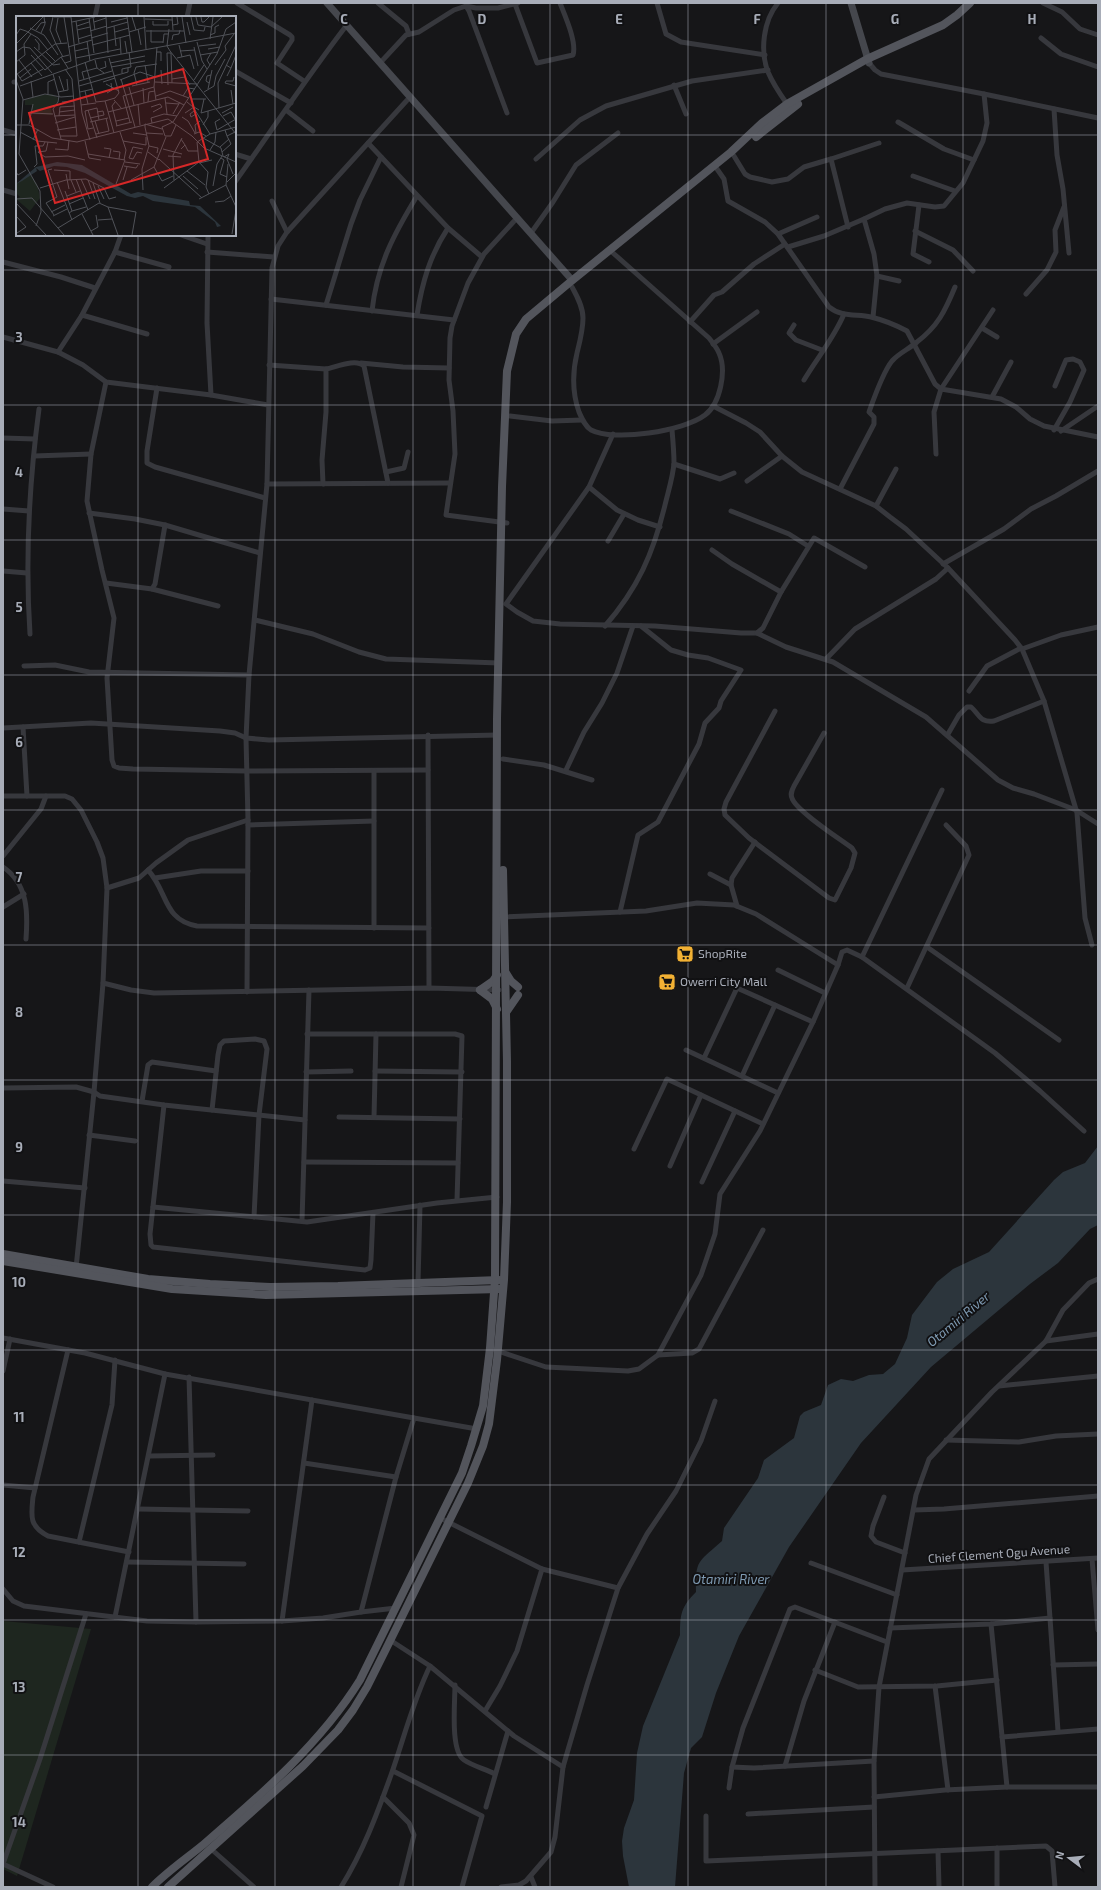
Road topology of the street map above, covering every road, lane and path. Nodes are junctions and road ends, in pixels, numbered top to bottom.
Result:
1 (98, 3) edge
2 (190, 3) edge
3 (237, 3) edge
4 (327, 3) edge
5 (378, 3) edge
6 (517, 3) edge
7 (560, 3) edge
8 (657, 3) edge
9 (778, 3) edge
10 (851, 3) edge
11 (970, 3) edge
12 (976, 3) edge
13 (1043, 3) edge
14 (466, 5) edge
15 (95, 16) edge
16 (187, 16) edge
17 (346, 26) junction
18 (409, 34) junction
19 (1098, 35) edge
20 (1041, 38) dead end
21 (765, 55) junction
22 (868, 61) junction
23 (380, 62) junction
24 (1098, 67) edge
25 (768, 70) junction
26 (236, 72) edge
27 (304, 81) junction
28 (674, 85) junction
29 (984, 94) junction
30 (410, 97) junction
31 (291, 103) junction
32 (787, 104) junction
33 (1054, 109) junction
34 (286, 110) junction
35 (507, 113) dead end
36 (686, 114) dead end
37 (1098, 118) edge
38 (898, 122) dead end
39 (313, 131) dead end
40 (3, 132) edge
41 (618, 133) dead end
42 (16, 134) edge
43 (368, 143) junction
44 (879, 143) dead end
45 (236, 154) edge
46 (734, 156) junction
47 (381, 157) junction
48 (251, 159) junction
49 (536, 159) dead end
50 (831, 160) junction
51 (974, 160) junction
52 (717, 169) junction
53 (913, 176) dead end
54 (236, 181) edge
55 (3, 190) edge
56 (955, 191) junction
57 (16, 194) edge
58 (417, 196) junction
59 (272, 201) dead end
60 (919, 205) junction
61 (1064, 207) junction
62 (817, 217) dead end
63 (517, 218) junction
64 (864, 220) junction
65 (848, 227) junction
66 (448, 228) junction
67 (915, 231) junction
68 (287, 232) junction
69 (531, 233) junction
70 (778, 234) junction
71 (121, 236) edge
72 (184, 236) edge
73 (208, 236) edge
74 (208, 244) junction
75 (787, 245) junction
76 (115, 252) junction
77 (207, 252) junction
78 (613, 253) junction
79 (1069, 253) dead end
80 (274, 257) junction
81 (482, 257) junction
82 (3, 262) edge
83 (929, 262) dead end
84 (169, 267) dead end
85 (973, 271) dead end
86 (877, 276) junction
87 (899, 281) dead end
88 (572, 284) junction
89 (955, 287) dead end
90 (95, 288) junction
91 (1026, 294) dead end
92 (271, 299) junction
93 (326, 305) junction
94 (993, 310) dead end
95 (372, 311) junction
96 (756, 312) dead end
97 (844, 314) junction
98 (82, 315) junction
99 (417, 315) junction
100 (873, 317) junction
101 (454, 320) junction
102 (690, 322) junction
103 (794, 325) dead end
104 (982, 328) junction
105 (147, 334) dead end
106 (3, 337) edge
107 (997, 337) dead end
108 (713, 344) junction
109 (915, 344) junction
110 (822, 350) junction
111 (58, 352) junction
112 (1011, 362) dead end
113 (361, 363) junction
114 (269, 365) junction
115 (449, 368) junction
116 (326, 369) junction
117 (804, 380) dead end
118 (106, 382) junction
119 (1055, 386) dead end
120 (157, 388) junction
121 (941, 388) junction
122 (211, 395) junction
123 (992, 397) junction
124 (268, 406) junction
125 (713, 406) junction
126 (1098, 406) edge
127 (38, 409) dead end
128 (510, 416) junction
129 (582, 420) junction
130 (672, 430) junction
131 (1054, 430) junction
132 (1061, 431) junction
133 (613, 434) junction
134 (1098, 437) edge
135 (3, 438) edge
136 (35, 439) junction
137 (506, 442) junction
138 (408, 452) dead end
139 (91, 454) junction
140 (936, 454) dead end
141 (34, 456) junction
142 (782, 456) junction
143 (674, 464) junction
144 (896, 469) dead end
145 (1098, 471) edge
146 (386, 472) junction
147 (734, 473) dead end
148 (747, 481) dead end
149 (388, 483) junction
150 (450, 483) junction
151 (267, 484) junction
152 (324, 484) junction
153 (589, 487) junction
154 (840, 489) junction
155 (265, 498) junction
156 (876, 506) junction
157 (3, 509) edge
158 (29, 511) junction
159 (731, 511) dead end
160 (89, 513) junction
161 (624, 514) junction
162 (505, 523) junction
163 (165, 526) junction
164 (660, 527) junction
165 (608, 542) dead end
166 (808, 546) junction
167 (712, 550) dead end
168 (260, 553) junction
169 (943, 564) junction
170 (865, 567) dead end
171 (948, 568) junction
172 (3, 571) edge
173 (27, 573) junction
174 (106, 583) junction
175 (152, 589) junction
176 (781, 592) junction
177 (506, 604) junction
178 (218, 606) dead end
179 (255, 620) junction
180 (605, 626) junction
181 (633, 626) junction
182 (641, 626) junction
183 (1098, 627) edge
184 (757, 633) junction
185 (30, 634) dead end
186 (1021, 648) junction
187 (826, 659) junction
188 (499, 663) junction
189 (24, 666) dead end
190 (108, 672) junction
191 (249, 675) junction
192 (501, 686) junction
193 (969, 691) dead end
194 (1044, 701) junction
195 (775, 711) dead end
196 (109, 724) junction
197 (23, 727) junction
198 (3, 728) edge
199 (824, 733) dead end
200 (948, 734) junction
201 (428, 735) junction
202 (498, 735) junction
203 (246, 738) junction
204 (503, 759) junction
205 (374, 770) junction
206 (428, 770) junction
207 (566, 770) junction
208 (247, 771) junction
209 (592, 780) dead end
210 (942, 790) dead end
211 (3, 796) edge
212 (27, 796) junction
213 (46, 796) junction
214 (500, 806) junction
215 (1076, 810) junction
216 (374, 821) junction
217 (248, 822) junction
218 (1098, 824) edge
219 (946, 825) dead end
220 (755, 842) junction
221 (3, 856) edge
222 (3, 867) edge
223 (148, 870) junction
224 (248, 871) junction
225 (710, 874) dead end
226 (155, 878) junction
227 (731, 885) junction
228 (107, 888) junction
229 (24, 894) junction
230 (737, 906) junction
231 (3, 908) edge
232 (620, 912) junction
233 (505, 917) junction
234 (248, 926) junction
235 (374, 928) junction
236 (429, 928) junction
237 (26, 939) dead end
238 (1092, 945) dead end
239 (927, 946) junction
240 (862, 957) junction
241 (838, 965) junction
242 (778, 970) dead end
243 (501, 974) junction
244 (104, 983) junction
245 (429, 988) junction
246 (907, 988) junction
247 (309, 990) junction
248 (480, 990) junction
249 (497, 990) junction
250 (506, 990) junction
251 (247, 992) junction
252 (825, 993) junction
253 (775, 1005) junction
254 (498, 1009) junction
255 (506, 1013) junction
256 (813, 1022) junction
257 (307, 1034) junction
258 (376, 1034) junction
259 (1059, 1040) dead end
260 (686, 1050) dead end
261 (704, 1058) junction
262 (216, 1071) junction
263 (375, 1071) junction
264 (306, 1072) junction
265 (351, 1072) dead end
266 (462, 1072) junction
267 (742, 1076) junction
268 (3, 1088) edge
269 (94, 1092) junction
270 (778, 1093) junction
271 (701, 1095) junction
272 (142, 1101) junction
273 (164, 1105) junction
274 (212, 1110) junction
275 (735, 1111) junction
276 (259, 1115) junction
277 (339, 1117) dead end
278 (374, 1117) junction
279 (460, 1119) junction
280 (304, 1120) junction
281 (763, 1124) junction
282 (1084, 1131) dead end
283 (90, 1135) junction
284 (134, 1142) dead end
285 (634, 1149) dead end
286 (304, 1162) junction
287 (458, 1163) junction
288 (670, 1166) dead end
289 (3, 1181) edge
290 (702, 1182) dead end
291 (85, 1188) junction
292 (497, 1198) junction
293 (457, 1200) junction
294 (420, 1205) junction
295 (153, 1207) junction
296 (373, 1213) junction
297 (254, 1217) junction
298 (302, 1221) junction
299 (763, 1230) dead end
300 (3, 1254) edge
301 (3, 1261) edge
302 (75, 1270) junction
303 (495, 1279) junction
304 (1098, 1279) edge
305 (504, 1280) junction
306 (418, 1283) junction
307 (499, 1289) junction
308 (1098, 1334) edge
309 (3, 1338) edge
310 (10, 1339) junction
311 (1046, 1341) junction
312 (494, 1349) junction
313 (68, 1350) junction
314 (658, 1355) junction
315 (115, 1360) junction
316 (3, 1371) edge
317 (165, 1374) junction
318 (1098, 1376) edge
319 (188, 1377) junction
320 (999, 1386) junction
321 (312, 1400) junction
322 (715, 1401) dead end
323 (414, 1418) junction
324 (477, 1429) junction
325 (1098, 1434) edge
326 (946, 1440) junction
327 (213, 1455) dead end
328 (149, 1456) junction
329 (190, 1456) junction
330 (304, 1463) junction
331 (396, 1477) junction
332 (3, 1486) edge
333 (35, 1488) junction
334 (1098, 1496) edge
335 (884, 1497) dead end
336 (138, 1509) junction
337 (914, 1510) junction
338 (193, 1511) junction
339 (248, 1512) dead end
340 (440, 1518) junction
341 (448, 1522) junction
342 (79, 1542) junction
343 (129, 1552) junction
344 (905, 1553) junction
345 (1095, 1558) edge
346 (127, 1562) junction
347 (1046, 1562) junction
348 (194, 1563) junction
349 (811, 1563) dead end
350 (244, 1564) dead end
351 (542, 1569) junction
352 (902, 1570) junction
353 (618, 1588) junction
354 (3, 1589) edge
355 (897, 1595) junction
356 (396, 1608) junction
357 (361, 1612) junction
358 (86, 1614) junction
359 (115, 1617) junction
360 (1050, 1618) junction
361 (282, 1621) junction
362 (196, 1622) junction
363 (835, 1622) junction
364 (990, 1624) junction
365 (890, 1628) junction
366 (1098, 1630) edge
367 (390, 1640) junction
368 (887, 1642) junction
369 (1053, 1664) junction
370 (1098, 1664) edge
371 (430, 1666) junction
372 (815, 1670) junction
373 (997, 1680) junction
374 (455, 1685) junction
375 (935, 1686) junction
376 (879, 1687) junction
377 (485, 1711) junction
378 (1098, 1729) edge
379 (508, 1730) junction
380 (1058, 1731) junction
381 (1002, 1737) junction
382 (874, 1761) junction
383 (785, 1766) junction
384 (563, 1767) junction
385 (732, 1767) junction
386 (393, 1771) junction
387 (495, 1774) junction
388 (1007, 1787) junction
389 (1098, 1787) edge
390 (729, 1788) dead end
391 (948, 1790) junction
392 (383, 1797) junction
393 (874, 1797) junction
394 (486, 1806) dead end
395 (874, 1807) junction
396 (748, 1814) dead end
397 (706, 1816) dead end
398 (208, 1846) junction
399 (997, 1848) junction
400 (938, 1851) junction
401 (875, 1854) junction
402 (3, 1864) edge
403 (531, 1877) junction
404 (53, 1887) edge
405 (152, 1887) edge
406 (168, 1887) edge
407 (254, 1887) edge
408 (341, 1887) edge
409 (401, 1887) edge
410 (462, 1887) edge
411 (502, 1887) edge
412 (535, 1887) edge
413 (875, 1887) edge
414 (939, 1887) edge
415 (997, 1887) edge
416 (1055, 1887) edge

1 - 15 street
2 - 16 street
3 - 27 street
4 - 17 street
5 - 18 street
6 - 7 street
6 - 14 street
8 - 21 street
9 - 21 street
10 - 22 street
11 - 22 main road
12 - 22 main road
13 - 19 street
14 - 18 street
14 - 35 street
17 - 23 street
17 - 27 street
18 - 23 street
20 - 24 street
21 - 25 street
22 - 29 street
22 - 32 main road
22 - 46 main road
23 - 30 street
25 - 28 street
25 - 32 street
26 - 31 street
27 - 31 street
28 - 36 street
28 - 49 street
29 - 33 street
29 - 51 street
30 - 43 street
30 - 63 street
31 - 34 street
32 - 88 main road
33 - 37 street
33 - 61 street
34 - 39 street
34 - 48 street
38 - 51 street
40 - 42 street
41 - 69 street
43 - 47 street
43 - 68 street
44 - 50 street
45 - 48 street
46 - 50 street
46 - 52 main road
47 - 58 street
47 - 93 street
48 - 54 street
50 - 65 street
51 - 56 street
52 - 70 street
52 - 78 main road
53 - 56 street
55 - 57 street
56 - 60 street
58 - 66 street
58 - 95 street
59 - 68 street
60 - 64 street
60 - 67 street
61 - 79 street
61 - 91 street
62 - 70 street
63 - 69 street
63 - 81 street
64 - 65 street
64 - 86 street
65 - 75 street
66 - 81 street
66 - 99 street
67 - 83 street
67 - 85 street
68 - 80 street
69 - 88 street
70 - 75 street
71 - 76 street
72 - 74 street
73 - 74 street
74 - 77 street
75 - 97 street
75 - 102 street
76 - 84 street
76 - 90 street
77 - 80 street
77 - 122 street
78 - 88 main road
78 - 102 street
80 - 92 street
81 - 101 street
82 - 90 street
86 - 87 street
86 - 100 street
88 - 128 main road
88 - 129 street
88 - 137 main road
89 - 109 street
90 - 98 street
92 - 93 street
92 - 114 street
93 - 95 street
94 - 104 street
95 - 99 street
96 - 108 street
97 - 100 street
97 - 110 street
98 - 105 street
98 - 111 street
99 - 101 street
100 - 109 street
101 - 115 street
102 - 108 street
103 - 110 street
104 - 107 street
104 - 121 street
106 - 111 street
108 - 125 street
109 - 121 street
109 - 154 street
110 - 117 street
111 - 118 street
112 - 123 street
113 - 115 street
113 - 116 street
113 - 146 street
114 - 116 street
114 - 124 street
115 - 150 street
116 - 152 street
118 - 120 street
118 - 139 street
119 - 131 street
120 - 122 street
120 - 155 street
121 - 123 street
121 - 140 street
122 - 124 street
123 - 131 street
124 - 151 street
125 - 130 street
125 - 142 street
126 - 132 street
127 - 136 street
128 - 129 street
128 - 137 main road
129 - 133 street
130 - 133 street
130 - 143 street
131 - 132 street
132 - 134 street
133 - 153 street
135 - 136 street
136 - 141 street
137 - 162 main road
138 - 146 street
139 - 141 street
139 - 160 street
141 - 158 street
142 - 148 street
142 - 154 street
143 - 147 street
143 - 164 street
144 - 156 street
145 - 169 street
146 - 149 street
149 - 150 street
149 - 152 street
150 - 162 street
151 - 152 street
151 - 155 street
153 - 161 street
153 - 177 street
154 - 156 street
155 - 168 street
156 - 169 street
157 - 158 street
158 - 173 street
159 - 166 street
160 - 163 street
160 - 174 street
161 - 164 street
161 - 165 street
162 - 177 main road
162 - 188 main road
163 - 168 street
163 - 175 street
164 - 180 street
166 - 170 street
166 - 176 street
167 - 176 street
168 - 179 street
169 - 171 street
171 - 186 street
171 - 187 street
172 - 173 street
173 - 185 street
174 - 175 street
174 - 190 street
175 - 178 street
176 - 184 street
177 - 180 street
177 - 192 main road
179 - 188 street
179 - 191 street
180 - 181 street
181 - 182 street
181 - 207 street
182 - 184 street
182 - 232 street
183 - 186 street
184 - 187 street
186 - 193 street
186 - 194 street
187 - 200 street
188 - 192 main road
189 - 190 street
190 - 191 street
190 - 196 street
191 - 203 street
192 - 202 main road
192 - 204 main road
194 - 200 street
194 - 215 street
195 - 220 street
196 - 197 street
196 - 203 street
196 - 208 street
197 - 198 street
197 - 212 street
199 - 220 street
200 - 215 street
201 - 202 street
201 - 203 street
201 - 206 street
202 - 214 main road
203 - 208 street
204 - 207 street
204 - 214 main road
205 - 206 street
205 - 208 street
205 - 216 street
206 - 236 street
207 - 209 street
208 - 217 street
210 - 240 street
211 - 212 street
212 - 213 street
213 - 221 street
213 - 228 street
214 - 233 main road
214 - 243 main road
215 - 218 street
215 - 238 street
216 - 217 street
216 - 235 street
217 - 223 street
217 - 224 street
219 - 239 street
220 - 227 street
222 - 229 street
223 - 226 street
223 - 228 street
224 - 226 street
224 - 234 street
225 - 227 street
226 - 234 street
227 - 230 street
228 - 244 street
229 - 231 street
229 - 237 street
230 - 232 street
230 - 241 street
232 - 233 street
233 - 243 main road
234 - 235 street
234 - 251 street
235 - 236 street
236 - 245 street
239 - 246 street
239 - 259 street
240 - 241 street
240 - 246 street
241 - 252 street
242 - 252 street
243 - 248 main road
243 - 249 main road
243 - 250 main road
243 - 255 main road
244 - 251 street
244 - 269 street
245 - 247 street
245 - 248 street
246 - 282 street
247 - 251 street
247 - 257 street
248 - 249 street
248 - 254 main road
249 - 250 street
249 - 254 main road
250 - 255 main road
252 - 256 street
253 - 256 street
253 - 261 street
253 - 267 street
254 - 292 main road
255 - 305 main road
256 - 270 street
257 - 258 street
257 - 264 street
258 - 263 street
258 - 266 street
260 - 261 street
261 - 267 street
262 - 272 street
262 - 274 street
262 - 276 street
263 - 266 street
263 - 278 street
264 - 265 street
264 - 280 street
266 - 279 street
267 - 270 street
268 - 269 street
269 - 272 street
269 - 283 street
270 - 281 street
271 - 275 street
271 - 285 street
271 - 288 street
272 - 273 street
273 - 274 street
273 - 295 street
274 - 276 street
275 - 281 street
275 - 290 street
276 - 280 street
276 - 297 street
277 - 278 street
278 - 279 street
279 - 287 street
280 - 286 street
281 - 314 street
283 - 284 street
283 - 291 street
286 - 287 street
286 - 298 street
287 - 293 street
289 - 291 street
291 - 302 street
292 - 293 street
292 - 303 main road
293 - 294 street
294 - 296 street
294 - 306 street
295 - 296 street
295 - 297 street
296 - 298 street
297 - 298 street
299 - 314 street
300 - 302 main road
301 - 302 main road
302 - 306 main road
302 - 307 main road
303 - 305 main road
303 - 306 main road
303 - 307 main road
304 - 311 street
305 - 307 main road
307 - 312 main road
308 - 311 street
309 - 310 street
310 - 313 street
310 - 316 street
311 - 320 street
312 - 314 street
312 - 324 main road
312 - 341 main road
313 - 315 street
313 - 333 street
315 - 317 street
315 - 342 street
317 - 319 street
317 - 328 street
318 - 320 street
319 - 321 street
319 - 329 street
320 - 326 street
321 - 323 street
321 - 330 street
322 - 353 street
323 - 324 street
323 - 331 street
324 - 340 main road
325 - 326 street
326 - 337 street
327 - 329 street
328 - 329 street
328 - 336 street
329 - 338 street
330 - 331 street
330 - 361 street
331 - 357 street
332 - 333 street
333 - 342 street
334 - 337 street
335 - 344 street
336 - 338 street
336 - 343 street
337 - 344 street
338 - 339 street
338 - 348 street
340 - 341 street
340 - 356 main road
341 - 351 street
341 - 367 main road
342 - 343 street
343 - 346 street
344 - 352 street
345 - 347 street, Chief Clement Ogu Avenue
345 - 366 street
346 - 348 street
346 - 359 street
347 - 352 street, Chief Clement Ogu Avenue
347 - 360 street
348 - 350 street
348 - 362 street
349 - 355 street
351 - 353 street
351 - 377 street
352 - 355 street
353 - 384 street
354 - 358 street
355 - 365 street
356 - 357 street
356 - 398 main road
357 - 361 street
358 - 359 street
358 - 402 street
359 - 362 street
360 - 364 street
360 - 369 street
361 - 362 street
363 - 368 street
363 - 372 street
363 - 385 street
364 - 365 street
364 - 373 street
365 - 368 street
367 - 371 street
367 - 398 main road
368 - 376 street
369 - 370 street
369 - 380 street
371 - 374 street
371 - 386 street
372 - 376 street
372 - 383 street
373 - 375 street
373 - 381 street
374 - 377 street
374 - 387 street
375 - 376 street
375 - 391 street
376 - 382 street
377 - 379 street
378 - 380 street
379 - 384 street
379 - 387 street
380 - 381 street
381 - 388 street
382 - 383 street
382 - 393 street
383 - 385 street
384 - 403 street
385 - 390 street
386 - 392 street
386 - 410 street
387 - 394 street
388 - 389 street
388 - 391 street
391 - 393 street
392 - 408 street
392 - 409 street
393 - 395 street
395 - 396 street
395 - 401 street
397 - 401 street
398 - 405 main road
398 - 406 main road
398 - 407 street
399 - 400 street
399 - 415 street
399 - 416 street
400 - 401 street
400 - 414 street
401 - 413 street
402 - 404 street
403 - 411 street
403 - 412 street

